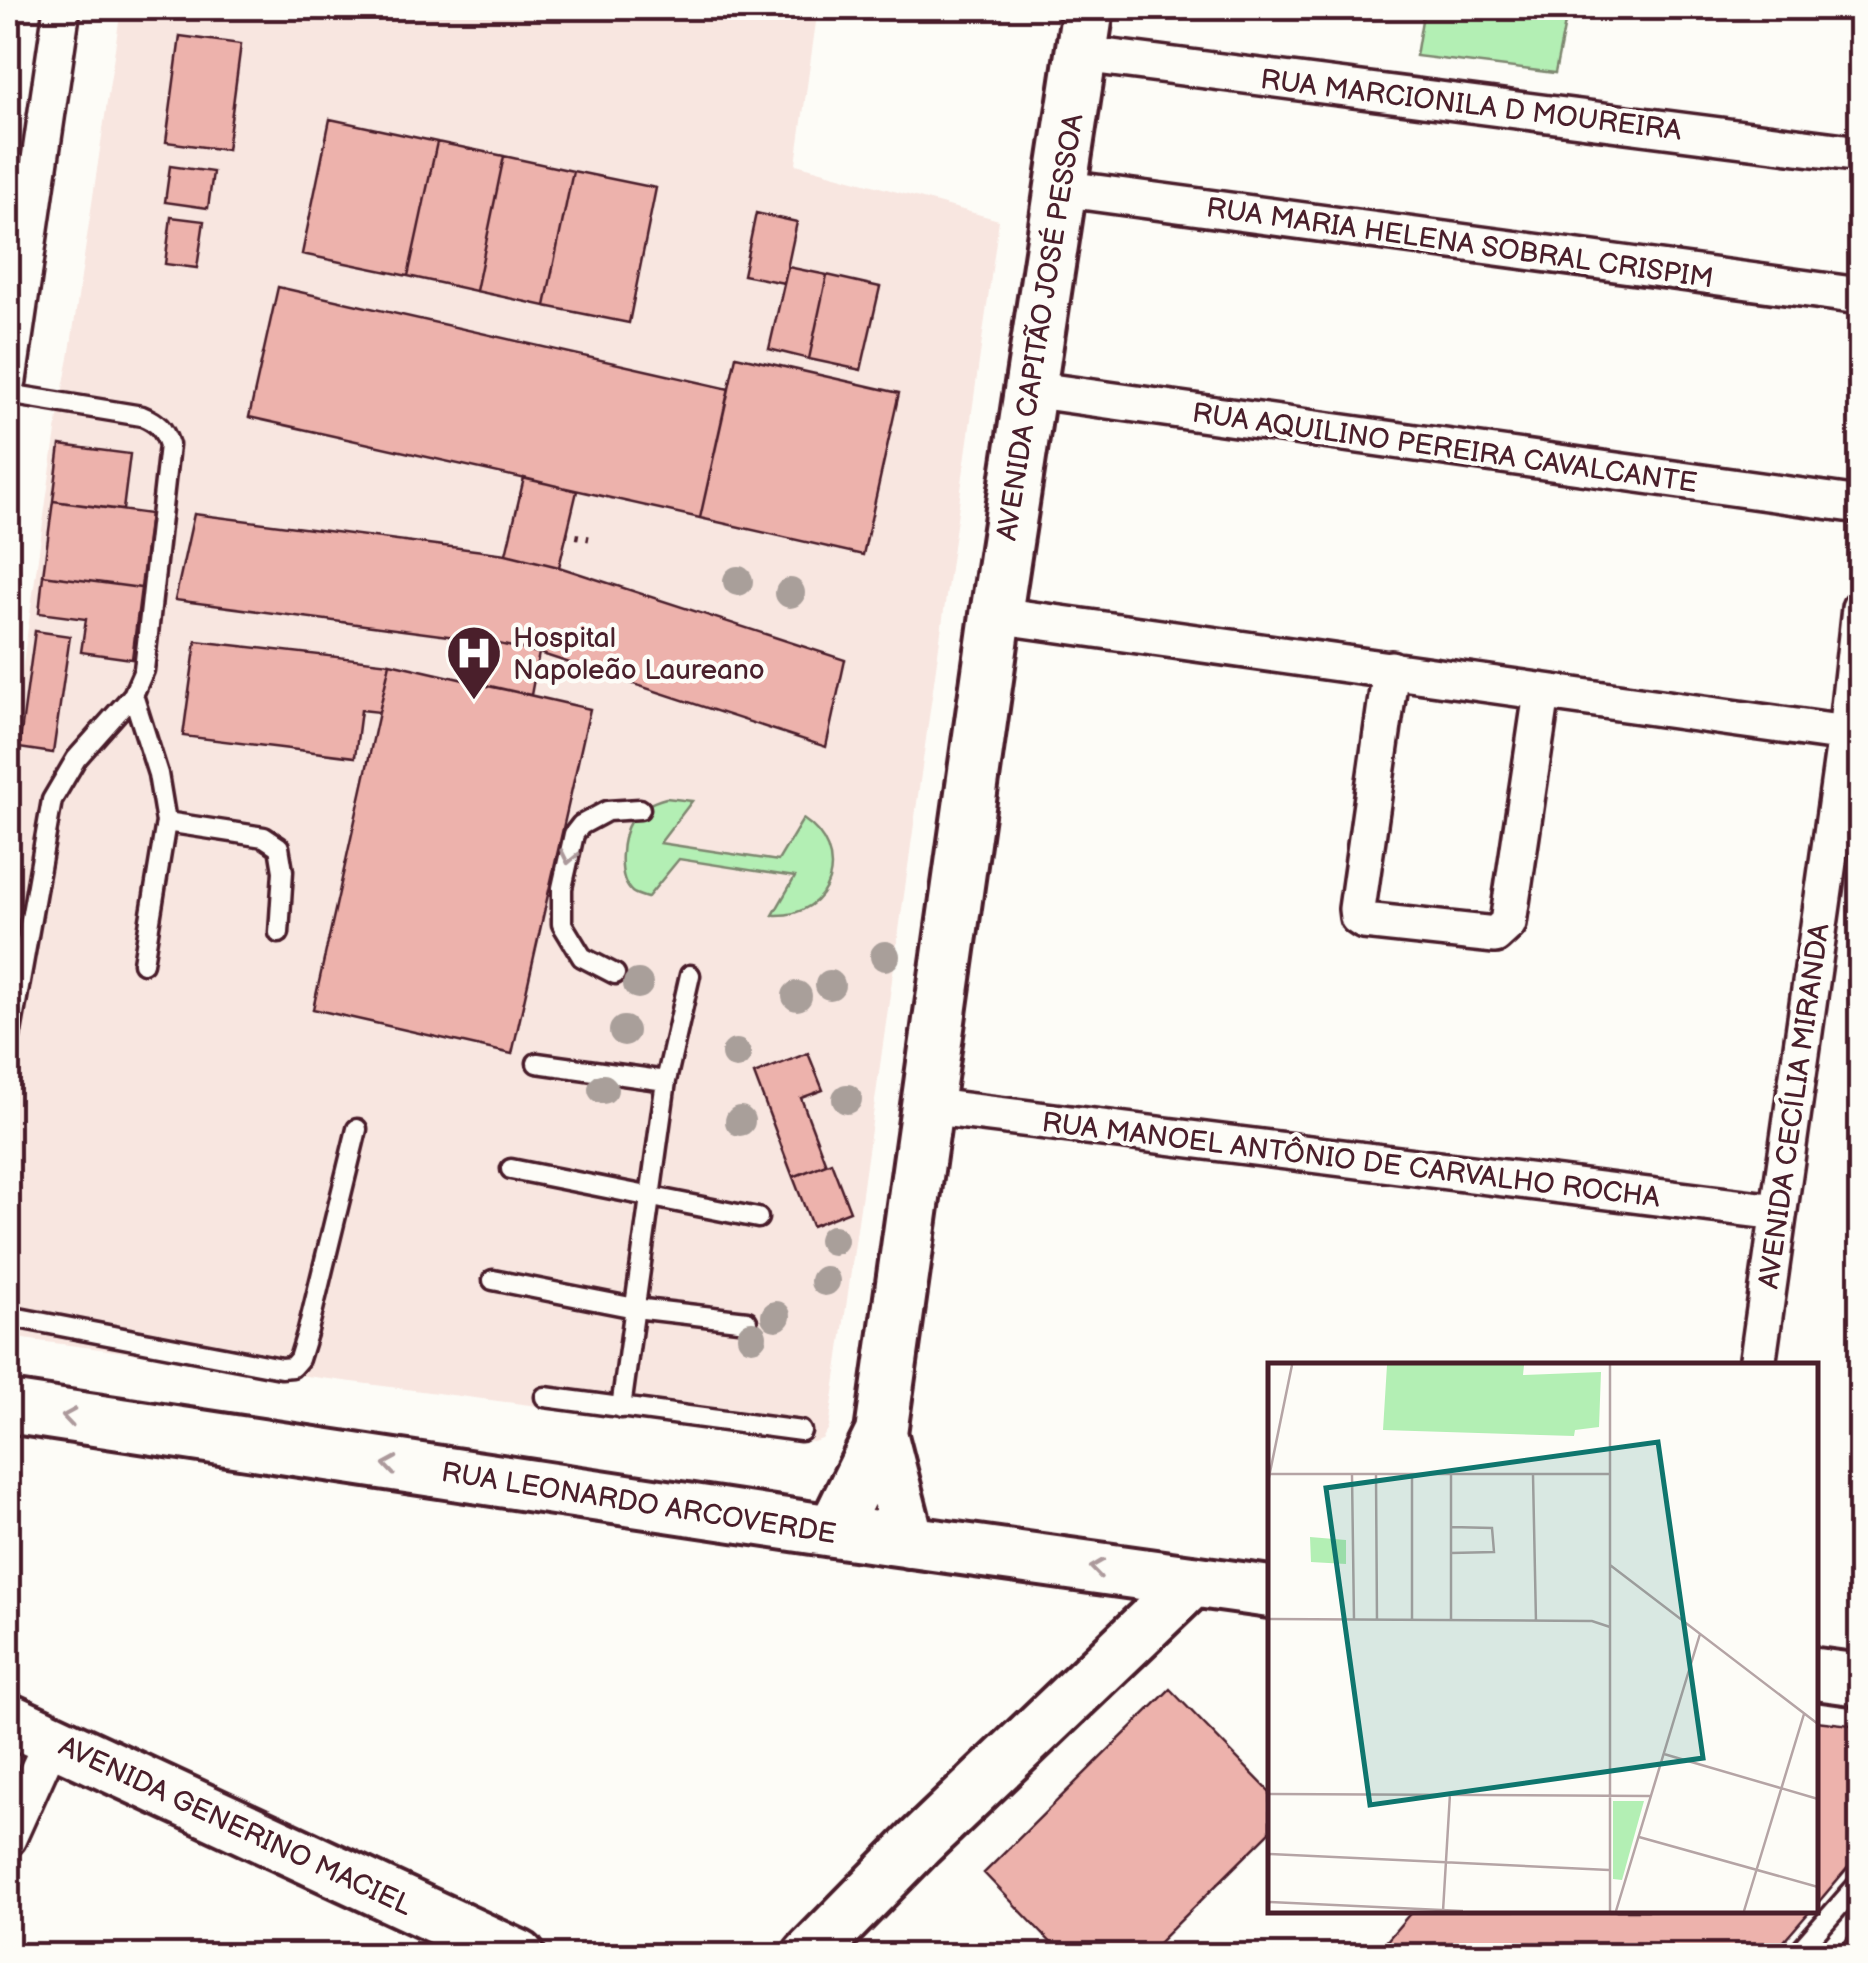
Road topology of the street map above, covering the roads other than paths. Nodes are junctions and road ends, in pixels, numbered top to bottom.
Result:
1 (62, 8) edge
2 (1085, 31) edge
3 (1860, 154) edge
4 (1058, 188) junction
5 (1860, 296) edge
6 (8, 380) edge
7 (1029, 390) junction
8 (8, 394) edge
9 (1860, 505) edge
10 (1860, 608) edge
11 (994, 631) junction
12 (1391, 669) junction
13 (1542, 693) junction
14 (132, 696) junction
15 (1846, 734) junction
16 (640, 809) dead end
17 (166, 822) junction
18 (279, 933) dead end
19 (143, 963) dead end
20 (615, 974) dead end
21 (690, 975) dead end
22 (8, 1049) edge
23 (537, 1063) dead end
24 (666, 1081) junction
25 (925, 1106) junction
26 (357, 1129) dead end
27 (511, 1169) dead end
28 (650, 1198) junction
29 (1777, 1212) junction
30 (758, 1218) dead end
31 (493, 1280) dead end
32 (636, 1308) junction
33 (8, 1316) edge
34 (747, 1321) dead end
35 (1757, 1363) edge
36 (545, 1397) dead end
37 (8, 1408) edge
38 (622, 1408) junction
39 (801, 1431) dead end
40 (881, 1433) junction
41 (832, 1531) junction
42 (908, 1542) junction
43 (1193, 1580) junction
44 (1268, 1592) edge
45 (1818, 1674) edge
46 (1860, 1680) edge
47 (8, 1718) edge
48 (52, 1740) junction
49 (8, 1838) edge
50 (1860, 1882) edge
51 (519, 1956) edge
52 (808, 1956) edge
53 (1795, 1956) edge

1 - 6 street
2 - 3 street, RUA MARCIONILA D MOUREIRA
2 - 4 street, AVENIDA CAPITÃO JOSÉ PESSOA
4 - 5 street, RUA MARIA HELENA SOBRAL CRISPIM
4 - 7 street, AVENIDA CAPITÃO JOSÉ PESSOA
7 - 9 street, RUA AQUILINO PEREIRA CAVALCANTE
7 - 11 street, AVENIDA CAPITÃO JOSÉ PESSOA
8 - 14 lane
10 - 15 street, AVENIDA CECÍLIA MIRANDA
11 - 12 street
11 - 25 street, AVENIDA CAPITÃO JOSÉ PESSOA
12 - 13 street
12 - 13 street
13 - 15 street
14 - 17 lane
14 - 22 lane
15 - 29 street, AVENIDA CECÍLIA MIRANDA
16 -> 20 lane
17 - 18 lane
17 - 19 lane
21 - 24 lane
23 - 24 lane
24 - 28 lane
25 - 29 street, RUA MANOEL ANTÔNIO DE CARVALHO ROCHA
25 - 40 street, AVENIDA CAPITÃO JOSÉ PESSOA
26 - 33 lane
27 - 28 lane
28 - 30 lane
28 - 32 lane
29 - 35 street, AVENIDA CECÍLIA MIRANDA
31 - 32 lane
32 - 34 lane
32 - 38 lane
36 - 38 lane
41 -> 37 street, RUA LEONARDO ARCOVERDE
38 - 39 lane
40 - 41 street, AVENIDA CAPITÃO JOSÉ PESSOA
40 - 42 street, AVENIDA CAPITÃO JOSÉ PESSOA
41 - 42 street, RUA LEONARDO ARCOVERDE
43 -> 42 street, RUA LEONARDO ARCOVERDE
43 - 44 street, RUA LEONARDO ARCOVERDE
43 - 52 street
45 - 46 street
47 - 48 street, AVENIDA GENERINO MACIEL
48 - 49 street
48 - 51 street, AVENIDA GENERINO MACIEL
50 - 53 lane

